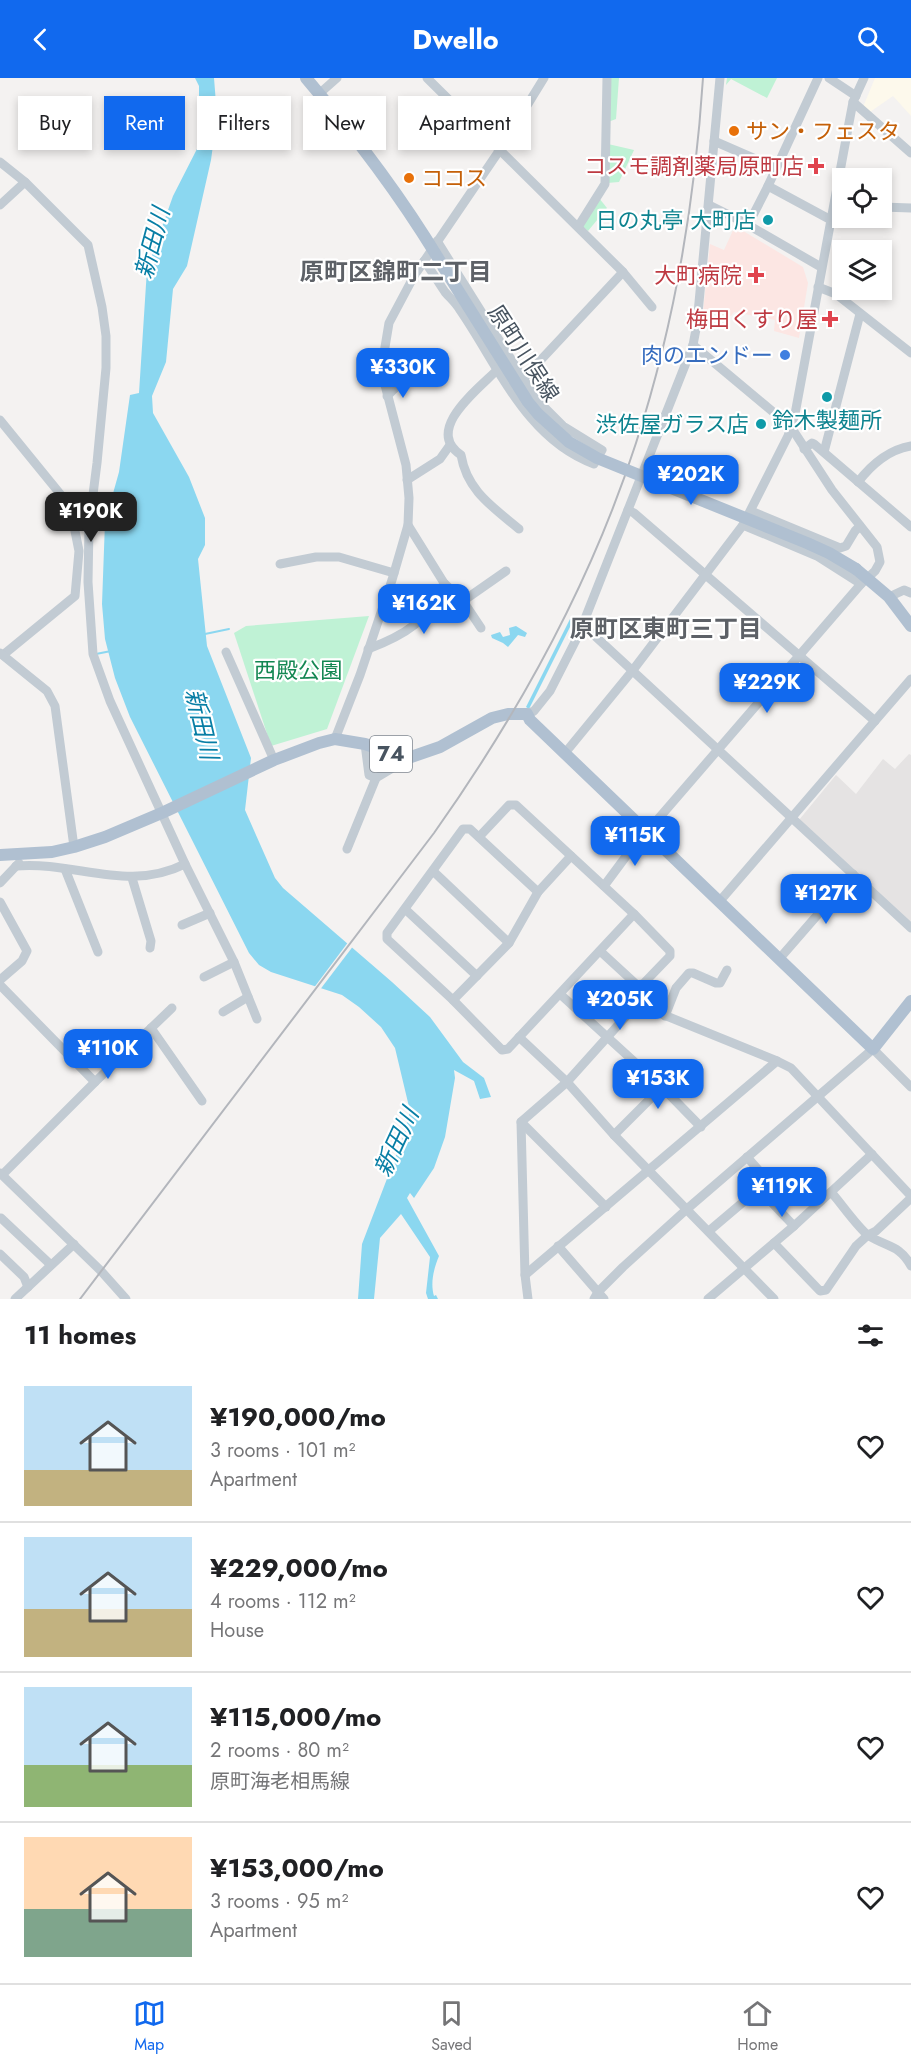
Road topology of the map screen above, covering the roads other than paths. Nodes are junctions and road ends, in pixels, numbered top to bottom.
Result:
1 (306, 78) edge
2 (337, 78) edge
3 (427, 78) edge
4 (544, 78) edge
5 (607, 78) edge
6 (720, 78) edge
7 (818, 78) edge
8 (829, 78) edge
9 (864, 78) edge
10 (320, 93) junction
11 (854, 99) junction
12 (714, 141) junction
13 (499, 151) junction
14 (911, 153) edge
15 (0, 162) edge
16 (776, 168) junction
17 (844, 168) edge
18 (25, 182) junction
19 (768, 186) junction
20 (709, 204) junction
21 (0, 205) edge
22 (892, 207) edge
23 (911, 208) edge
24 (831, 220) joint
25 (748, 225) junction
26 (578, 227) junction
27 (435, 244) junction
28 (424, 261) junction
29 (821, 267) junction
30 (623, 273) junction
31 (818, 287) junction
32 (652, 307) dead end
33 (860, 314) junction
34 (693, 345) junction
35 (911, 353) edge
36 (417, 368) dead end
37 (498, 369) junction
38 (523, 379) junction
39 (387, 396) junction
40 (0, 420) edge
41 (791, 427) junction
42 (450, 445) junction
43 (911, 446) edge
44 (804, 449) junction
45 (824, 452) junction
46 (642, 476) junction
47 (407, 480) junction
48 (858, 482) junction
49 (628, 510) junction
50 (747, 518) junction
51 (408, 525) junction
52 (860, 526) junction
53 (911, 526) edge
54 (519, 529) dead end
55 (280, 564) dead end
56 (506, 571) dead end
57 (394, 573) junction
58 (706, 575) junction
59 (861, 577) junction
60 (444, 583) junction
61 (911, 593) edge
62 (889, 597) junction
63 (463, 601) junction
64 (583, 625) junction
65 (911, 626) edge
66 (481, 628) dead end
67 (368, 649) junction
68 (225, 652) dead end
69 (2, 654) edge
70 (799, 656) junction
71 (633, 670) junction
72 (911, 679) edge
73 (527, 714) junction
74 (875, 721) junction
75 (335, 740) junction
76 (365, 744) junction
77 (719, 749) junction
78 (565, 753) junction
79 (411, 757) junction
80 (272, 761) junction
81 (376, 778) junction
82 (163, 813) junction
83 (793, 817) junction
84 (647, 832) junction
85 (479, 837) junction
86 (74, 847) junction
87 (347, 849) dead end
88 (0, 855) edge
89 (571, 856) junction
90 (18, 860) junction
91 (185, 864) junction
92 (65, 869) junction
93 (433, 871) junction
94 (853, 874) junction
95 (132, 878) junction
96 (0, 883) edge
97 (604, 886) junction
98 (538, 892) junction
99 (0, 902) edge
100 (719, 902) junction
101 (405, 909) junction
102 (210, 913) junction
103 (634, 914) junction
104 (182, 925) dead end
105 (911, 928) edge
106 (510, 943) junction
107 (150, 948) dead end
108 (600, 951) junction
109 (98, 952) dead end
110 (780, 958) junction
111 (234, 962) junction
112 (727, 970) dead end
113 (477, 976) junction
114 (204, 977) dead end
115 (0, 981) edge
116 (0, 986) edge
117 (560, 994) junction
118 (248, 997) junction
119 (453, 1000) junction
120 (911, 1001) edge
121 (172, 1008) dead end
122 (223, 1012) dead end
123 (665, 1016) junction
124 (257, 1019) dead end
125 (151, 1028) junction
126 (519, 1037) junction
127 (607, 1037) junction
128 (873, 1049) junction
129 (777, 1061) junction
130 (94, 1082) junction
131 (567, 1082) junction
132 (662, 1087) junction
133 (911, 1087) edge
134 (817, 1097) junction
135 (202, 1101) dead end
136 (521, 1122) junction
137 (701, 1127) junction
138 (614, 1135) junction
139 (872, 1154) junction
140 (747, 1157) junction
141 (649, 1170) junction
142 (1, 1174) edge
143 (759, 1189) junction
144 (831, 1192) junction
145 (911, 1197) edge
146 (606, 1207) junction
147 (687, 1209) junction
148 (1, 1218) edge
149 (794, 1226) junction
150 (709, 1231) junction
151 (868, 1235) junction
152 (774, 1243) junction
153 (74, 1244) junction
154 (558, 1246) junction
155 (0, 1254) edge
156 (51, 1265) junction
157 (911, 1266) edge
158 (745, 1268) junction
159 (525, 1275) junction
160 (28, 1287) junction
161 (823, 1295) edge
162 (598, 1297) edge
163 (15, 1299) edge
164 (126, 1299) edge
165 (528, 1299) edge
166 (708, 1299) edge
167 (774, 1299) edge

1 - 10 main road, 原町川俣線
2 - 10 street
3 - 13 street
4 - 13 street
5 - 26 street
6 - 12 street
7 - 16 street
8 - 11 street
9 - 11 street
10 - 27 main road, 原町川俣線
11 - 14 street
11 - 17 street
12 - 16 street
12 - 20 street
13 - 26 street
13 - 27 street
15 - 18 street
16 - 19 street
18 - 21 street
18 - 82 street
19 - 24 street
19 - 25 street
20 - 25 street
20 - 34 street
22 - 23 street
24 - 29 street
25 - 29 street
26 - 30 street
27 - 28 street
27 - 38 street
27 - 59 main road, 原町川俣線, bridge
28 - 37 street
28 - 39 street
29 - 31 street
30 - 32 street
30 - 38 street
31 - 33 street
31 - 41 street
33 - 35 street
33 - 45 street
34 - 41 street
34 - 46 street
36 - 39 street
37 - 38 street
37 - 42 street
39 - 47 street
40 - 69 street
41 - 44 street
41 - 50 street
42 - 47 street
42 - 54 street
43 - 48 street
44 - 45 street
44 - 52 street
45 - 48 street
46 - 49 street
46 - 50 street
47 - 51 street
48 - 53 street
49 - 58 street
49 - 64 street
50 - 52 street
50 - 58 street
50 - 59 street
51 - 57 street
51 - 60 street
52 - 59 street
55 - 57 street
56 - 63 street
57 - 67 street
58 - 70 street
58 - 71 street
59 - 62 main road, 原町川俣線
59 - 70 street
60 - 63 street
60 - 67 street
61 - 62 street
62 - 65 main road, 原町川俣線
63 - 66 street
64 - 71 street
64 - 73 street
67 - 75 street
68 - 80 street
69 - 86 street
70 - 74 street
70 - 77 street
71 - 77 street
71 - 78 street
72 - 74 street
73 - 78 main road
73 - 79 main road, 74
74 - 83 street
75 - 76 main road, 74
75 - 80 main road, 74
76 - 79 main road, 74
76 - 81 street
77 - 83 street
77 - 84 street
78 - 84 main road
79 - 81 street
80 - 82 main road, 74
81 - 87 street
82 - 86 main road, 74
82 - 91 street
83 - 94 street
83 - 100 street
84 - 97 street
84 - 100 main road
85 - 89 street
85 - 93 street
85 - 98 street
86 - 90 main road, 74
88 - 90 main road, 74
89 - 97 street
89 - 98 street
90 - 92 street
90 - 96 street
91 - 95 street
91 - 102 street
92 - 95 street
92 - 109 street
93 - 101 street
93 - 106 street
94 - 105 street
94 - 110 street
95 - 107 street
97 - 103 street
98 - 106 street
99 - 115 street
100 - 110 main road
101 - 113 street
101 - 119 street
102 - 104 street
102 - 111 street
103 - 108 street
103 - 108 street
106 - 113 street
108 - 117 street
110 - 128 main road
111 - 114 street
111 - 118 street
112 - 123 street
113 - 119 street
116 - 130 street
117 - 126 street
117 - 127 street
118 - 122 street
118 - 124 street
119 - 126 street
120 - 128 main road
121 - 125 street
123 - 127 street
123 - 129 street
125 - 130 street
125 - 135 street
126 - 131 street
127 - 131 street
127 - 132 street
128 - 133 street
128 - 134 street
129 - 134 street
129 - 137 street
130 - 142 street
131 - 136 street
131 - 138 street
132 - 137 street
132 - 138 street
134 - 139 street
134 - 140 street
136 - 146 street
136 - 159 street
137 - 141 street
138 - 141 street
139 - 144 street
139 - 145 street
140 - 143 street
140 - 147 street
141 - 146 street
141 - 147 street
142 - 153 street
143 - 149 street
143 - 150 street
144 - 149 street
144 - 151 street
145 - 151 street
146 - 154 street
147 - 150 street
147 - 162 street
148 - 156 street
149 - 152 street
150 - 158 street
151 - 157 street
151 - 161 street
152 - 158 street
152 - 161 street
153 - 156 street
153 - 164 street
154 - 159 street
154 - 162 street
155 - 160 street
156 - 160 street
158 - 166 street
158 - 167 street
159 - 165 street
160 - 163 street

